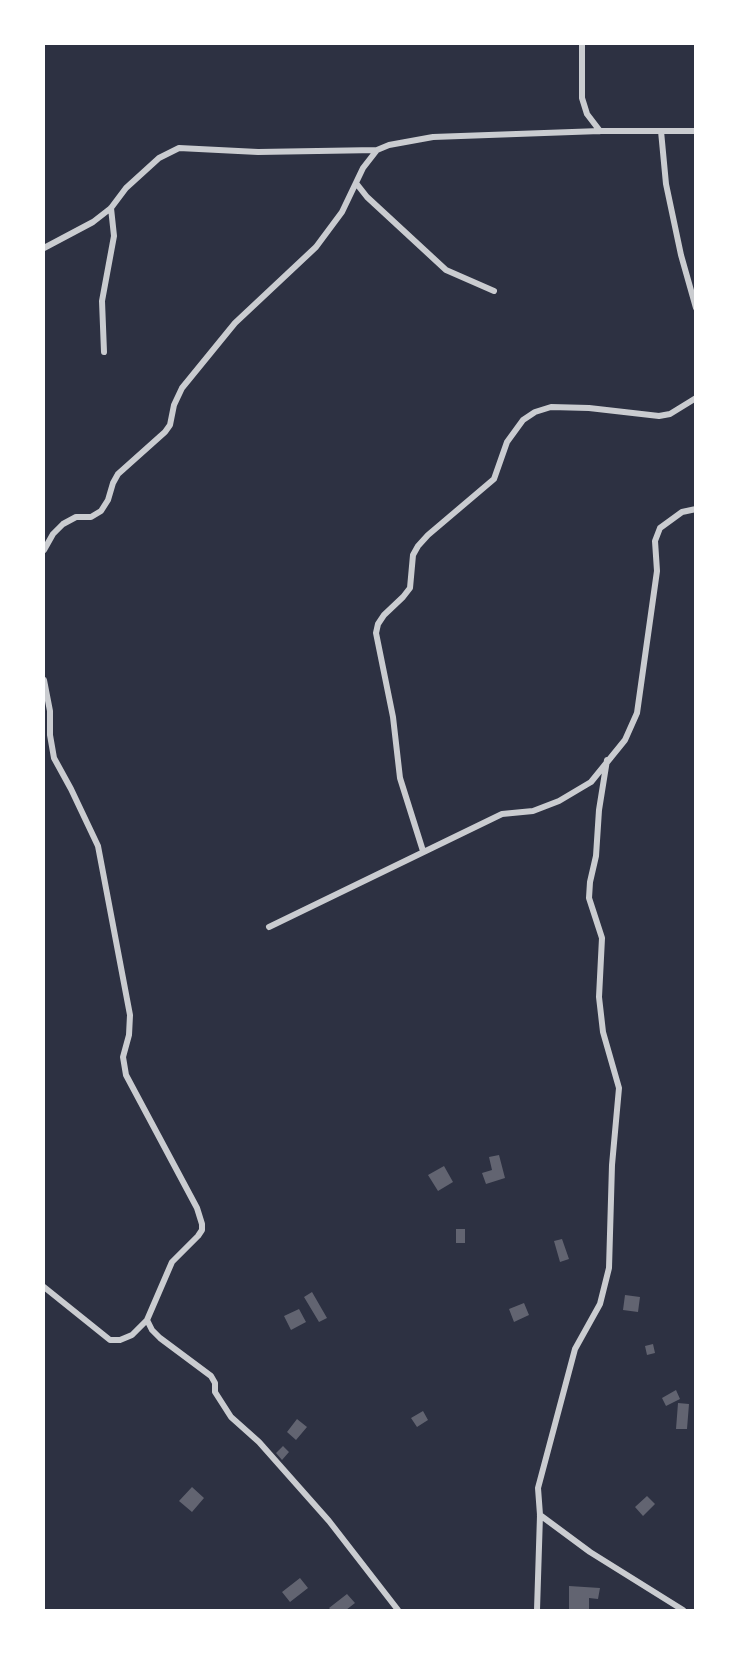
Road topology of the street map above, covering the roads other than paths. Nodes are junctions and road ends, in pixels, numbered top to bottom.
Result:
1 (582, 44) edge
2 (600, 131) junction
3 (661, 131) junction
4 (696, 132) edge
5 (377, 150) junction
6 (356, 183) junction
7 (111, 208) junction
8 (44, 248) edge
9 (494, 291) dead end
10 (696, 308) edge
11 (104, 352) dead end
12 (696, 398) edge
13 (696, 509) edge
14 (44, 550) edge
15 (44, 680) edge
16 (608, 760) junction
17 (423, 851) junction
18 (269, 927) dead end
19 (44, 1287) edge
20 (147, 1320) junction
21 (540, 1515) junction
22 (398, 1611) edge
23 (537, 1611) edge
24 (683, 1611) edge

1 - 2 street
2 - 3 street
2 - 5 street
3 - 4 street
3 - 10 street
5 - 6 street
5 - 7 street
6 - 9 street
6 - 14 street
7 - 8 street
7 - 11 street
12 - 17 street
13 - 16 street
15 - 20 street
16 - 17 street
16 - 21 street
17 - 18 street
19 - 20 street
20 - 22 street
21 - 23 street
21 - 24 street

